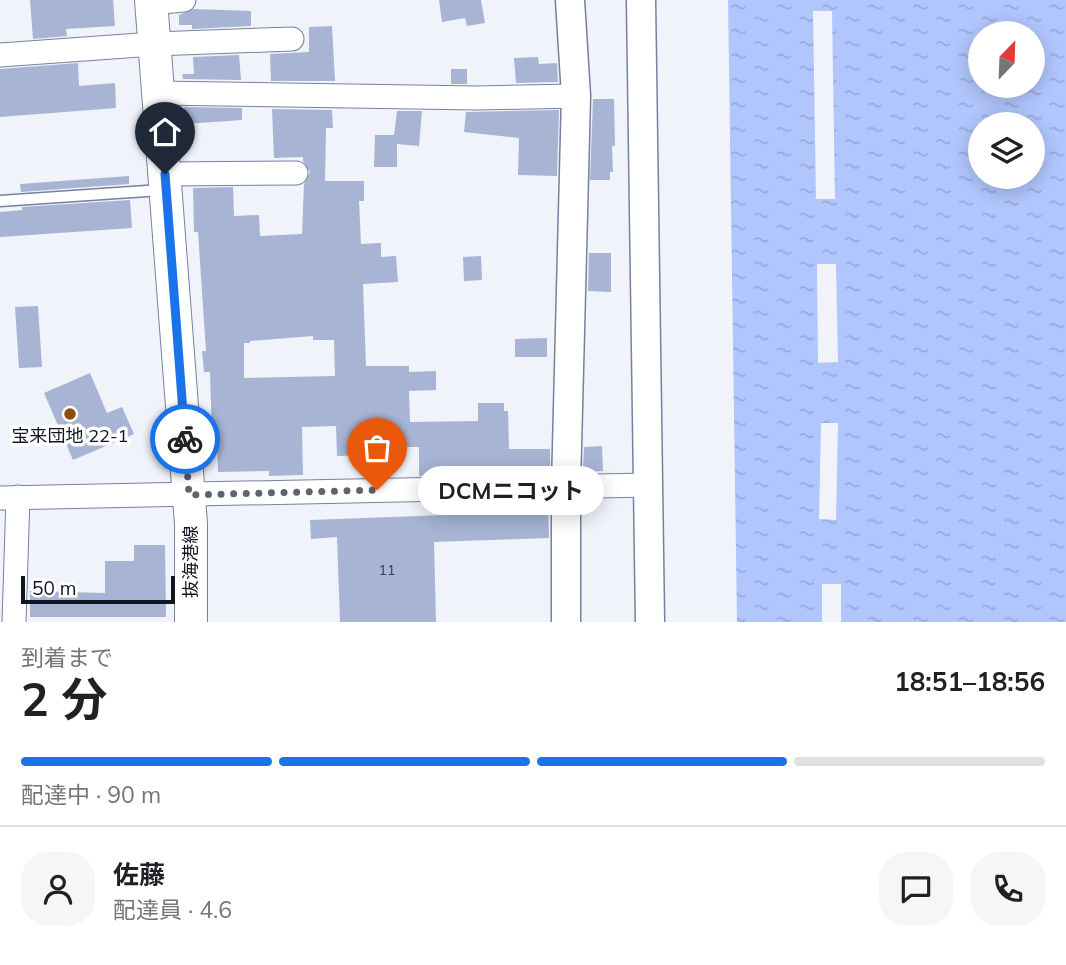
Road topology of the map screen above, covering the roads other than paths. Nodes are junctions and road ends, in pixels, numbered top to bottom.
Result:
1 (184, 0) edge
2 (570, 0) edge
3 (641, 0) edge
4 (151, 1) edge
5 (292, 39) dead end
6 (154, 44) junction
7 (0, 55) edge
8 (158, 93) junction
9 (576, 96) junction
10 (296, 173) dead end
11 (165, 182) junction
12 (0, 201) edge
13 (648, 485) junction
14 (566, 486) junction
15 (189, 495) junction
16 (9, 498) edge
17 (14, 622) edge
18 (191, 622) edge
19 (566, 622) edge
20 (650, 622) edge

1 - 4 street
2 - 9 street
3 - 13 street
4 - 6 main road, 抜海港線
5 - 6 street
6 - 7 street
6 - 8 main road, 抜海港線
8 - 9 street
8 - 11 main road, 抜海港線
9 - 14 street
10 - 11 street
11 - 12 lane
11 - 15 main road, 抜海港線
13 - 14 street
13 - 20 street
14 - 15 street
14 - 19 street
15 - 16 street
15 - 18 main road, 抜海港線
16 - 17 street

